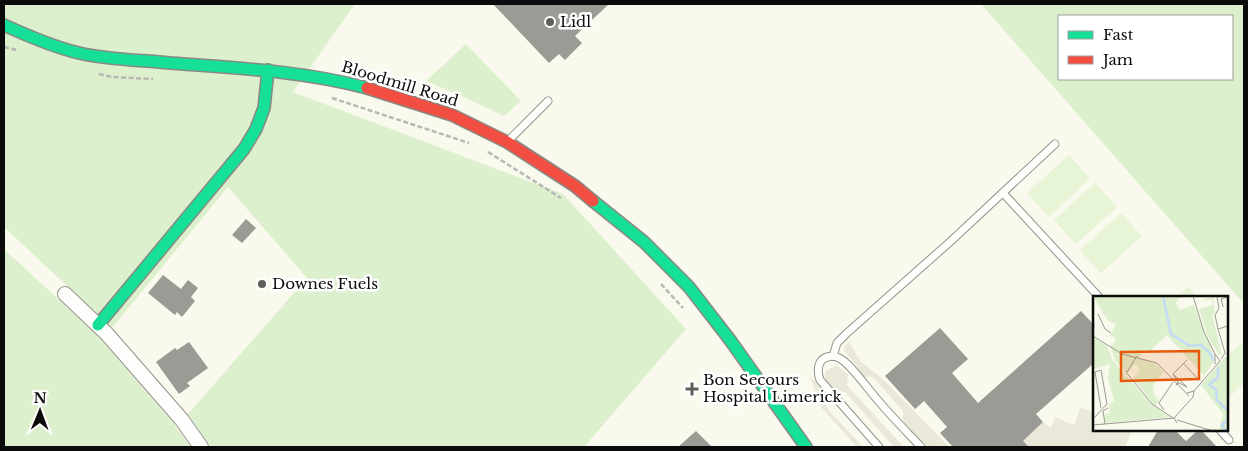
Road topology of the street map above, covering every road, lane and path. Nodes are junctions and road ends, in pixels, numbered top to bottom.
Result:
1 (4, 25) edge
2 (4, 47) edge
3 (22, 52) dead end
4 (268, 70) junction
5 (94, 72) dead end
6 (160, 80) dead end
7 (326, 96) dead end
8 (548, 101) dead end
9 (507, 142) junction
10 (1055, 144) dead end
11 (478, 146) dead end
12 (486, 151) dead end
13 (1003, 193) junction
14 (562, 199) dead end
15 (659, 282) dead end
16 (65, 294) dead end
17 (1098, 296) edge
18 (686, 311) dead end
19 (98, 325) junction
20 (833, 356) junction
21 (1221, 431) edge
22 (1229, 440) dead end
23 (201, 447) edge
24 (806, 447) edge
25 (878, 447) edge
26 (921, 447) edge

1 - 4 street, Bloodmill Road
2 - 3 path
4 - 9 street, Bloodmill Road
4 - 19 street
5 - 6 path
7 - 11 path
8 - 9 lane
9 - 24 street, Bloodmill Road
10 - 13 lane
12 - 14 path
13 - 17 lane
13 - 20 lane
15 - 18 path
16 - 19 street
19 - 23 street
20 - 25 lane
20 - 26 lane
21 - 22 lane

